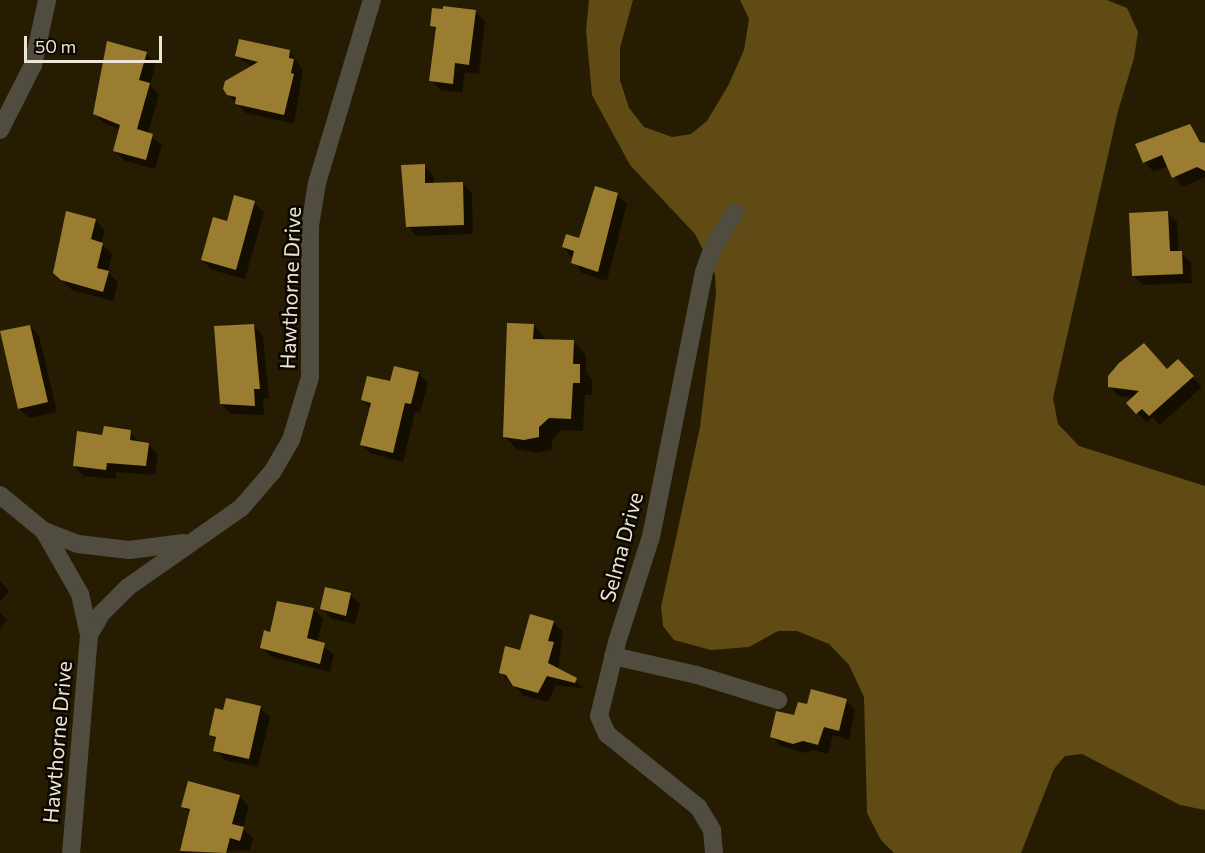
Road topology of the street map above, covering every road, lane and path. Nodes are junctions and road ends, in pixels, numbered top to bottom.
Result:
1 (47, 0) edge
2 (372, 0) edge
3 (0, 130) edge
4 (735, 212) dead end
5 (0, 495) edge
6 (44, 531) junction
7 (194, 541) junction
8 (88, 635) junction
9 (613, 656) junction
10 (778, 699) dead end
11 (70, 853) edge
12 (714, 853) edge

1 - 3 street
2 - 7 street, Hawthorne Drive
4 - 9 street, Selma Drive
5 - 6 street, Hawthorne Drive
6 - 7 street, Hawthorne Drive
6 - 8 street, Hawthorne Drive
7 - 8 street, Hawthorne Drive
8 - 11 street, Hawthorne Drive
9 - 10 street
9 - 12 street, Selma Drive

